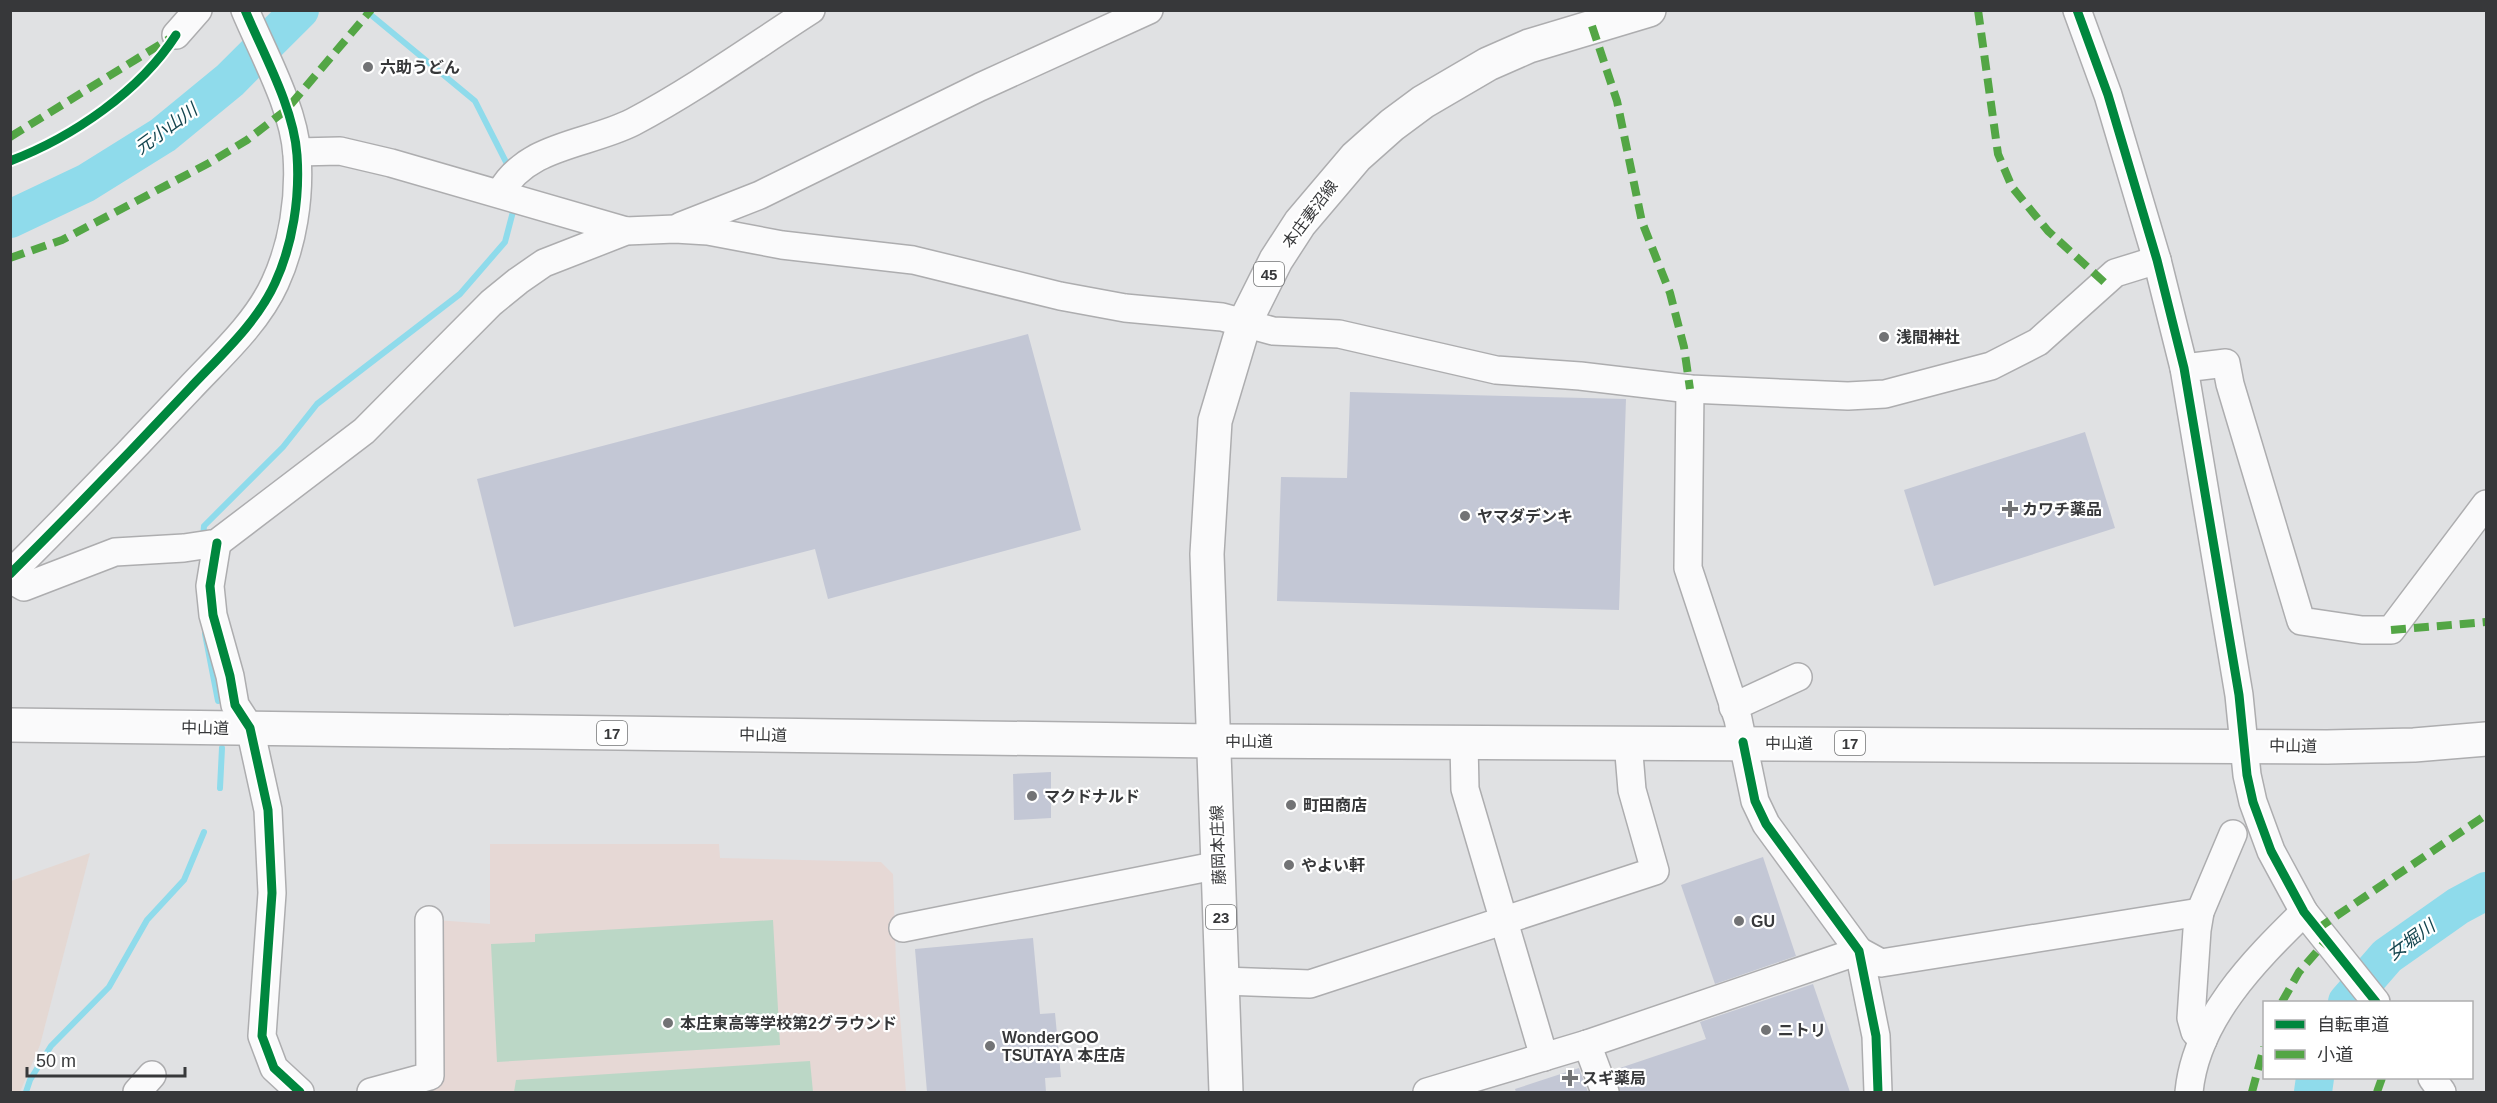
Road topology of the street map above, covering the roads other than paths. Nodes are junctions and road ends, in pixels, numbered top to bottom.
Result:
1 (198, 10) edge
2 (244, 10) edge
3 (811, 10) edge
4 (1149, 10) edge
5 (1648, 10) edge
6 (2077, 10) edge
7 (176, 35) dead end
8 (297, 152) junction
9 (515, 187) junction
10 (675, 229) junction
11 (626, 231) junction
12 (2157, 260) junction
13 (1244, 324) junction
14 (2184, 368) junction
15 (1690, 389) junction
16 (2487, 504) edge
17 (203, 545) junction
18 (10, 574) edge
19 (10, 579) edge
20 (1798, 677) dead end
21 (1733, 707) junction
22 (10, 725) edge
23 (250, 728) junction
24 (2487, 739) edge
25 (1214, 741) junction
26 (1464, 742) junction
27 (1628, 742) junction
28 (1743, 742) junction
29 (2244, 746) junction
30 (2233, 834) dead end
31 (1219, 865) junction
32 (2200, 912) junction
33 (2304, 912) junction
34 (429, 920) dead end
35 (1502, 921) junction
36 (903, 928) dead end
37 (1859, 951) junction
38 (1223, 981) junction
39 (2375, 1001) edge
40 (2203, 1040) junction
41 (1587, 1044) junction
42 (1544, 1057) junction
43 (2433, 1079) edge
44 (2183, 1091) edge
45 (300, 1092) edge
46 (371, 1092) edge
47 (1226, 1092) edge
48 (1427, 1092) edge
49 (1605, 1092) edge
50 (1878, 1092) edge
51 (2442, 1092) edge

1 - 7 street
2 - 8 street
3 - 9 street
4 - 10 street
5 - 13 main road, 本庄妻沼線 / 45
6 - 12 street
8 - 9 street
8 - 18 street
9 - 11 street
10 - 11 street
10 - 13 street
11 - 17 street
12 - 14 street
12 - 15 street
13 - 15 street
13 - 25 main road, 本庄妻沼線 / 45
14 - 16 street
14 - 29 street
15 - 21 street
17 - 19 street
17 - 23 street
20 - 21 street
21 - 28 street
22 - 23 main road, 中山道 / 17
23 - 25 main road, 中山道 / 17
23 - 45 street
24 - 29 main road, 中山道 / 17
25 - 26 main road, 中山道 / 17
25 - 31 main road, 藤岡本庄線 / 23
26 - 27 main road, 中山道 / 17
26 - 35 street
27 - 28 main road, 中山道 / 17
27 - 35 street
28 - 29 main road, 中山道 / 17
28 - 37 street
29 - 33 street
30 - 32 street
31 - 36 street
31 - 38 main road, 藤岡本庄線 / 23
32 - 37 street
32 - 40 street
33 - 39 street
33 - 40 street
34 - 46 street
35 - 38 street
35 - 42 street
37 - 41 street
37 - 50 street
38 - 47 main road, 藤岡本庄線 / 23
40 - 44 street
41 - 42 street
41 - 49 street
42 - 48 street
43 - 51 street

